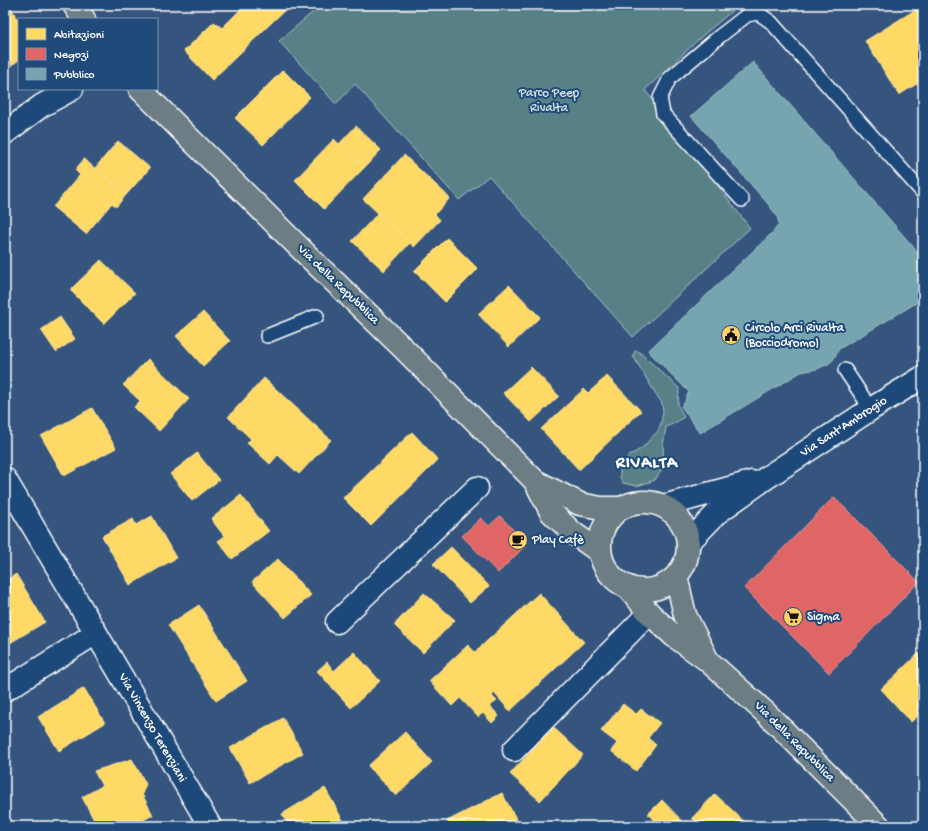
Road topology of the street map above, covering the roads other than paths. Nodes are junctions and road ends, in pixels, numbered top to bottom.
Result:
1 (74, 5) edge
2 (83, 18) edge
3 (70, 90) edge
4 (141, 90) edge
5 (5, 133) edge
6 (923, 192) edge
7 (742, 200) dead end
8 (317, 316) dead end
9 (267, 336) dead end
10 (845, 370) dead end
11 (923, 377) edge
12 (871, 409) junction
13 (766, 478) junction
14 (5, 479) edge
15 (535, 481) junction
16 (477, 488) dead end
17 (664, 506) junction
18 (621, 508) junction
19 (688, 543) junction
20 (600, 552) junction
21 (676, 576) junction
22 (628, 587) junction
23 (649, 613) junction
24 (337, 622) dead end
25 (96, 633) junction
26 (707, 660) junction
27 (5, 690) edge
28 (514, 750) dead end
29 (207, 825) edge
30 (879, 826) edge

1 - 2 main road
3 - 5 street
4 - 15 main road, Via della Repubblica
6 - 7 lane
8 - 9 lane
10 - 12 lane
11 - 12 street, Via Sant'Ambrogio
12 - 13 street, Via Sant'Ambrogio
13 - 17 street, Via Sant'Ambrogio
13 - 19 street, Via Sant'Ambrogio
14 - 25 street, Via Vincenzo Terenziani
15 - 18 main road, Via della Repubblica
15 - 20 main road, Via della Repubblica
16 - 24 street
17 - 18 main road, Via della Repubblica
17 - 19 main road
18 - 20 main road, Via della Repubblica
19 - 21 main road
20 - 22 main road, Via della Repubblica
21 - 22 main road, Via della Repubblica
21 - 26 main road, Via della Repubblica
22 - 23 main road, Via della Repubblica
23 - 26 main road, Via della Repubblica
23 - 28 street
25 - 27 street
25 - 29 street, Via Vincenzo Terenziani
26 - 30 main road, Via della Repubblica

